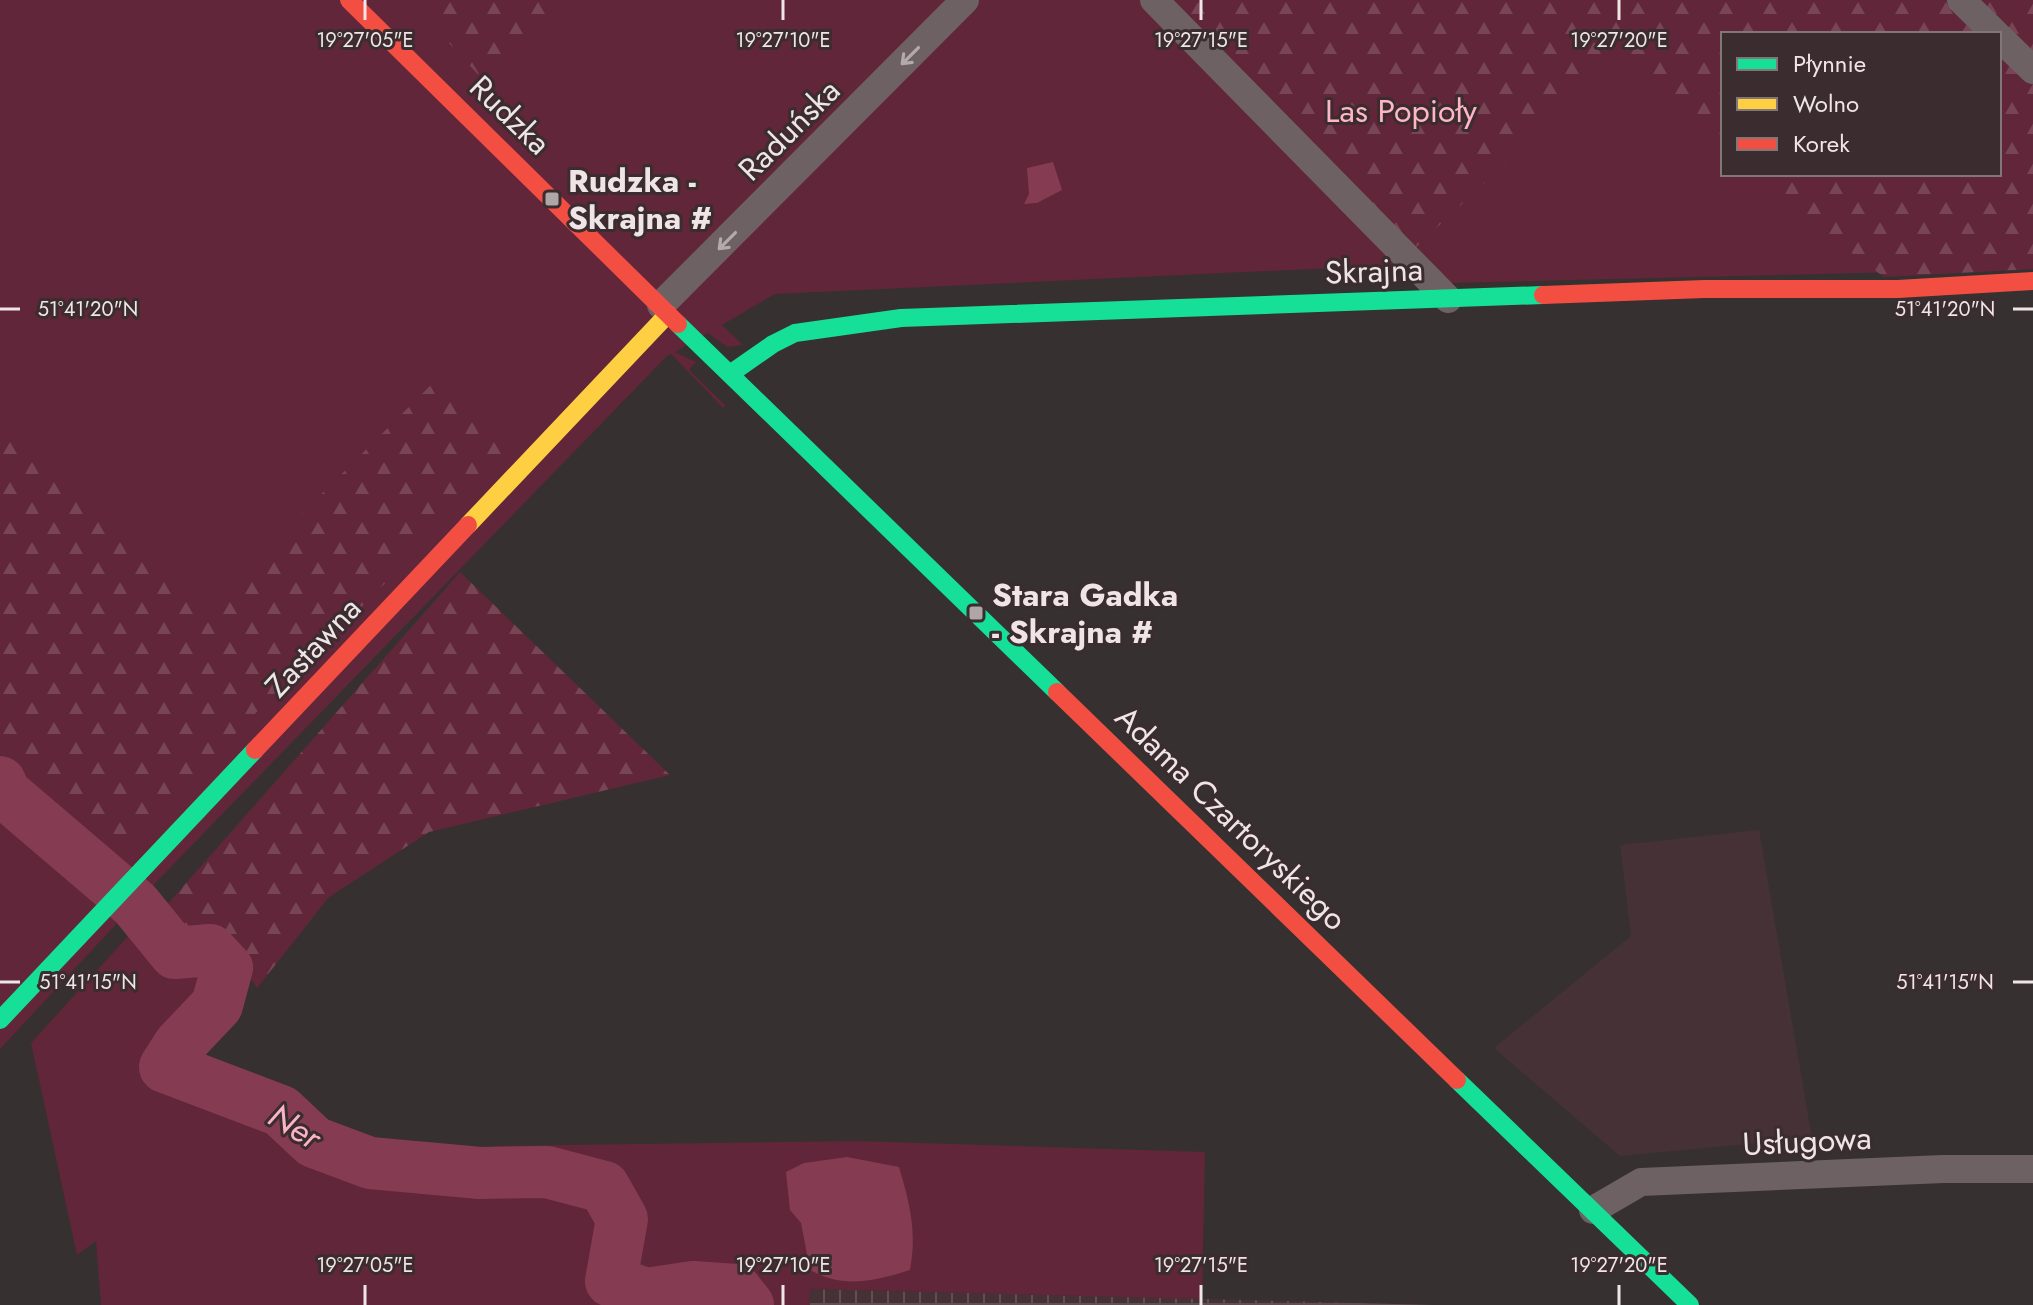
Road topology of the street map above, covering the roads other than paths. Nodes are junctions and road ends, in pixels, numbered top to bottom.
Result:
1 (349, 0) edge
2 (965, 0) edge
3 (1154, 0) edge
4 (1961, 0) edge
5 (1994, 32) edge
6 (2001, 39) edge
7 (2033, 70) edge
8 (2033, 281) edge
9 (1448, 299) junction
10 (664, 310) junction
11 (730, 374) junction
12 (0, 1020) edge
13 (2033, 1169) edge
14 (1593, 1210) junction
15 (1690, 1305) edge

1 - 10 street, Rudzka
2 -> 10 street, Raduńska
3 - 9 street
4 - 5 street
6 - 7 street
8 - 9 street, Skrajna
9 - 11 street, Skrajna
10 - 11 street, Rudzka
10 - 12 street, Zastawna
11 - 14 street, Adama Czartoryskiego
13 - 14 street, Usługowa
14 - 15 street, Adama Czartoryskiego

